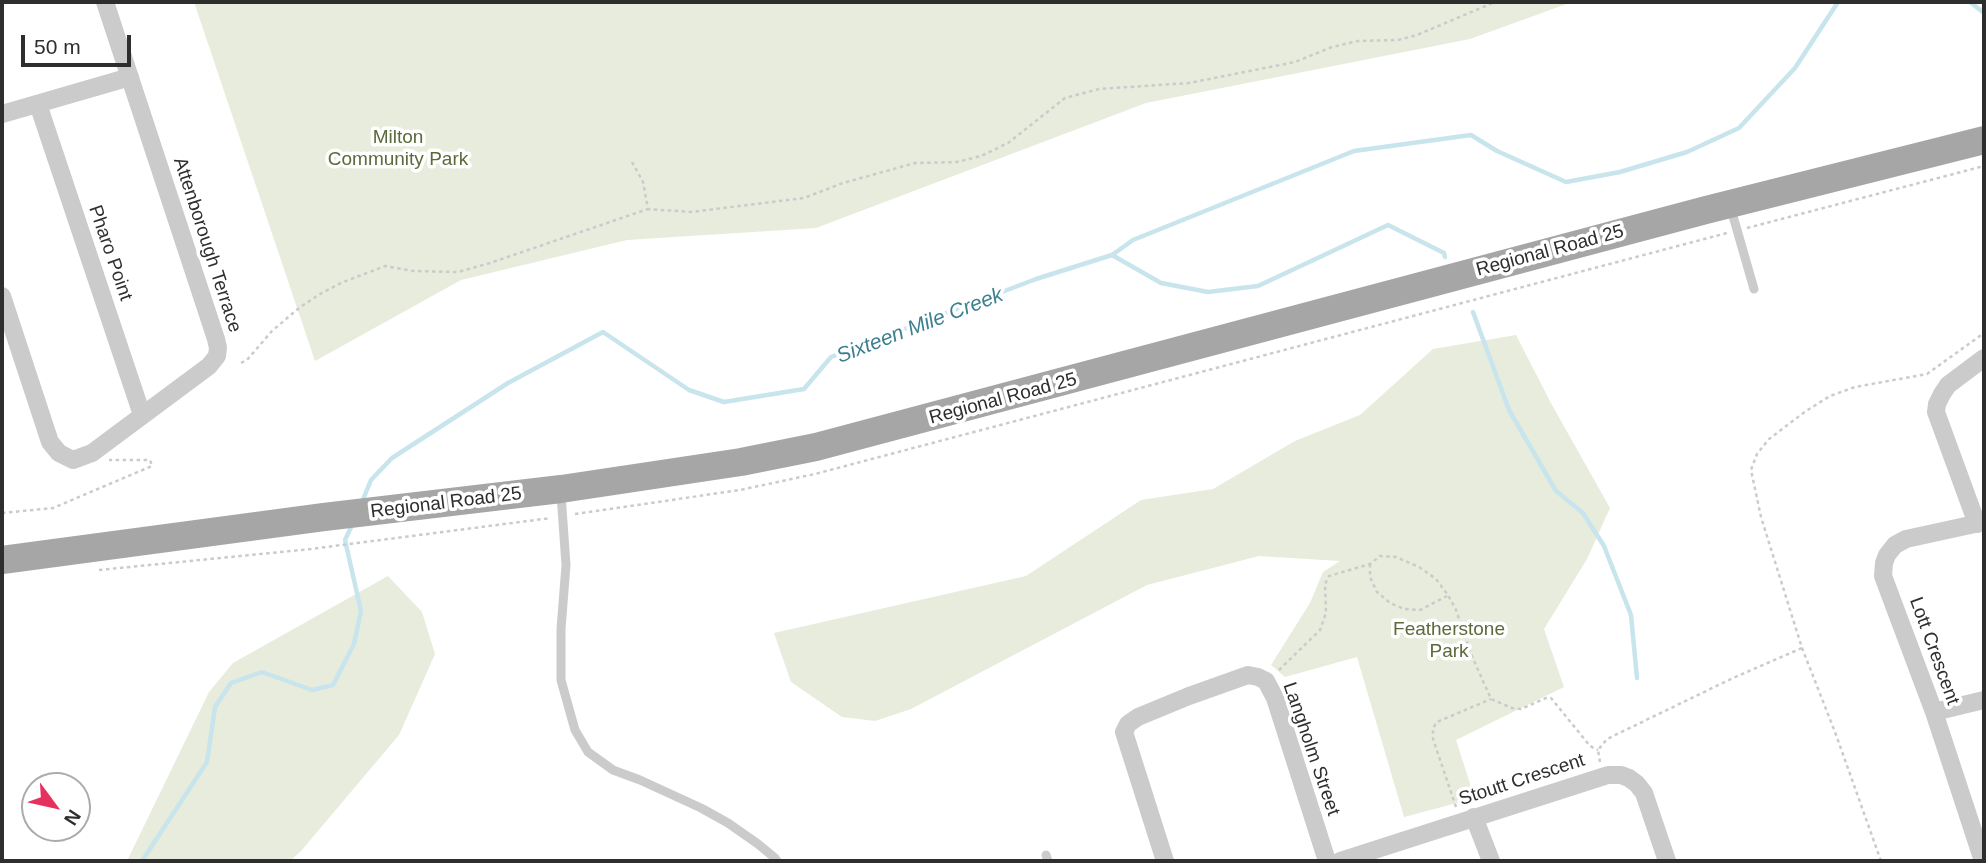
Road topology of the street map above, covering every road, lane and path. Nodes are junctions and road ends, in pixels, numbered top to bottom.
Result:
1 (105, 2) edge
2 (1483, 2) edge
3 (1495, 2) edge
4 (1484, 7) junction
5 (130, 77) junction
6 (38, 104) junction
7 (2, 114) edge
8 (1984, 139) edge
9 (632, 162) dead end
10 (1730, 204) junction
11 (648, 209) junction
12 (1755, 289) dead end
13 (2, 296) edge
14 (1984, 333) edge
15 (1984, 358) edge
16 (241, 363) dead end
17 (142, 415) junction
18 (109, 460) dead end
19 (561, 489) junction
20 (2, 513) edge
21 (1981, 523) edge
22 (402, 537) dead end
23 (2, 560) edge
24 (1370, 564) junction
25 (92, 571) dead end
26 (1448, 595) junction
27 (1802, 648) junction
28 (1279, 670) dead end
29 (1492, 699) junction
30 (1984, 700) edge
31 (1934, 712) junction
32 (1598, 750) junction
33 (1603, 776) junction
34 (1456, 807) dead end
35 (1474, 817) junction
36 (776, 861) edge
37 (1165, 861) edge
38 (1327, 861) edge
39 (1340, 861) edge
40 (1491, 861) edge
41 (1667, 861) edge
42 (1881, 861) edge
43 (1983, 861) edge

1 - 5 street, Attenborough Terrace
2 - 4 path
3 - 4 path
4 - 11 path
5 - 6 street
5 - 17 street, Attenborough Terrace
6 - 7 street
6 - 17 street, Pharo Point
8 - 10 main road, Regional Road 25
9 - 11 path
10 - 12 lane
10 - 19 main road, Regional Road 25
11 - 16 path
13 - 17 street, Attenborough Terrace
14 - 27 path
15 - 21 street
18 - 20 path
19 - 23 main road, Regional Road 25
19 - 36 lane
21 - 31 street, Lott Crescent
22 - 25 path
24 - 26 path
24 - 26 path
24 - 28 path
26 - 29 path
27 - 32 path
27 - 42 path
29 - 32 path
29 - 34 path
30 - 31 street
31 - 43 street, Lott Crescent
32 - 33 path
33 - 35 street, Stoutt Crescent
33 - 41 street, Stoutt Crescent
35 - 39 street, Stoutt Crescent
35 - 40 street
37 - 38 street, Langholm Street

